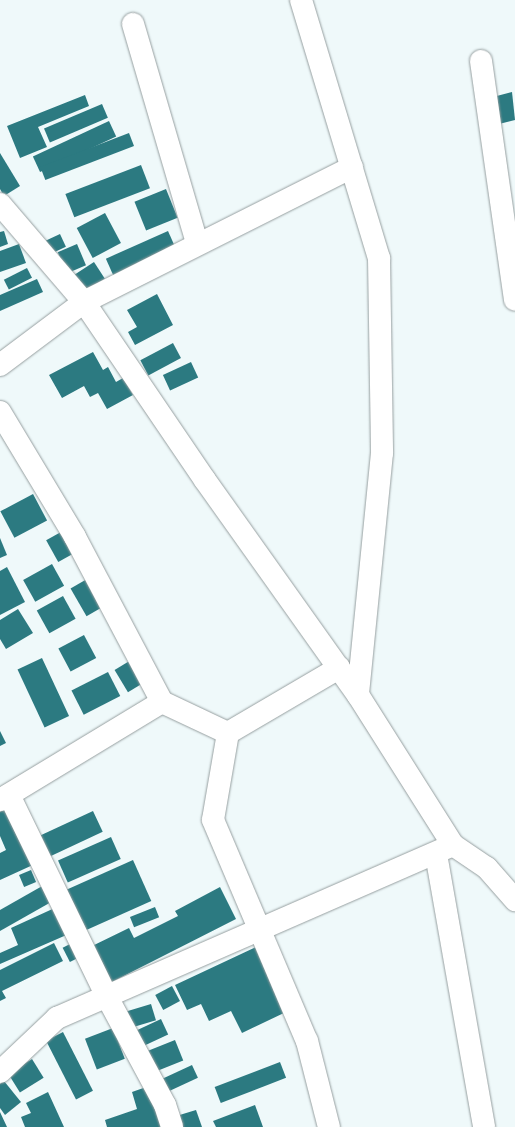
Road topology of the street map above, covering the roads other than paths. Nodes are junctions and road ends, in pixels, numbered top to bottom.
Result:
1 (301, 0) edge
2 (133, 24) dead end
3 (481, 61) dead end
4 (352, 167) junction
5 (0, 204) edge
6 (197, 243) junction
7 (515, 300) edge
8 (84, 302) junction
9 (0, 365) edge
10 (0, 412) edge
11 (339, 668) junction
12 (358, 695) junction
13 (162, 702) junction
14 (228, 733) junction
15 (4, 798) edge
16 (444, 849) junction
17 (515, 900) edge
18 (258, 933) junction
19 (106, 995) junction
20 (0, 1072) edge
21 (172, 1127) edge
22 (329, 1127) edge
23 (484, 1127) edge

1 - 4 street
2 - 6 street
3 - 7 street
4 - 6 street
4 - 12 street
5 - 8 street
6 - 8 street
8 - 9 street
8 - 11 street
10 - 13 street
11 - 12 street
11 - 14 street
12 - 16 street
13 - 14 street
13 - 15 street
14 - 18 street
15 - 19 street
16 - 17 street
16 - 18 street
16 - 23 street
18 - 19 street
18 - 22 street
19 - 20 street
19 - 21 street

